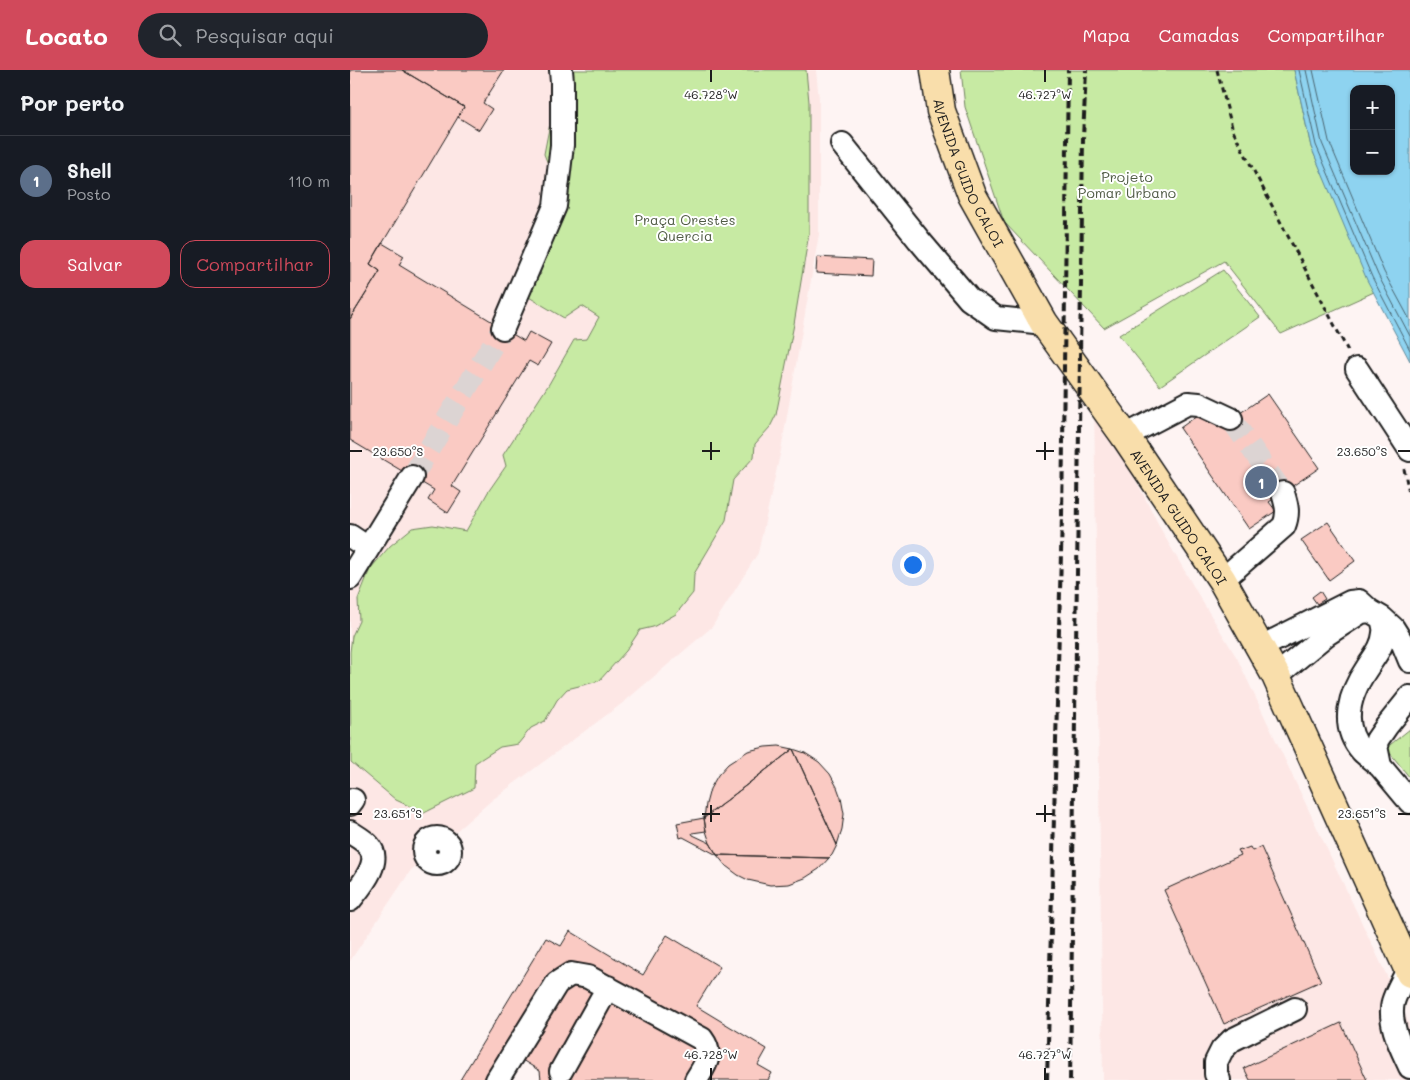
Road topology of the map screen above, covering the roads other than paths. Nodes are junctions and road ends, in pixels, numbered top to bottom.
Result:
1 (561, 70) edge
2 (935, 70) edge
3 (842, 144) dead end
4 (1044, 323) junction
5 (503, 328) tunnel mouth
6 (1357, 368) road end
7 (1230, 419) tunnel mouth
8 (1125, 436) junction
9 (1406, 458) edge
10 (412, 477) tunnel mouth
11 (1283, 493) tunnel mouth
12 (359, 542) edge
13 (350, 578) edge
14 (1222, 580) junction
15 (1376, 614) junction
16 (1261, 647) junction
17 (1410, 661) edge
18 (1276, 676) junction
19 (1410, 697) edge
20 (1380, 766) junction
21 (1410, 802) edge
22 (353, 839) edge
23 (350, 900) edge
24 (1409, 971) edge
25 (608, 987) junction
26 (1295, 1009) dead end
27 (1410, 1067) edge
28 (561, 1071) dead end
29 (497, 1080) edge
30 (696, 1080) edge
31 (1218, 1080) edge

1 - 5 street
2 - 4 highway, AVENIDA GUIDO CALOI
3 - 4 street
4 - 8 highway, AVENIDA GUIDO CALOI
6 - 9 street
7 - 8 street
8 - 14 highway, AVENIDA GUIDO CALOI
10 - 12 street
11 - 14 street
12 - 13 street
14 - 16 highway, AVENIDA GUIDO CALOI
15 - 16 street
15 - 17 street
15 - 18 street
15 - 20 street
16 - 18 highway, AVENIDA GUIDO CALOI
18 - 24 highway, AVENIDA GUIDO CALOI
19 - 20 street
20 - 21 street
22 - 23 street
24 - 27 street
25 - 28 street
25 - 29 street
25 - 30 street
26 - 31 street

